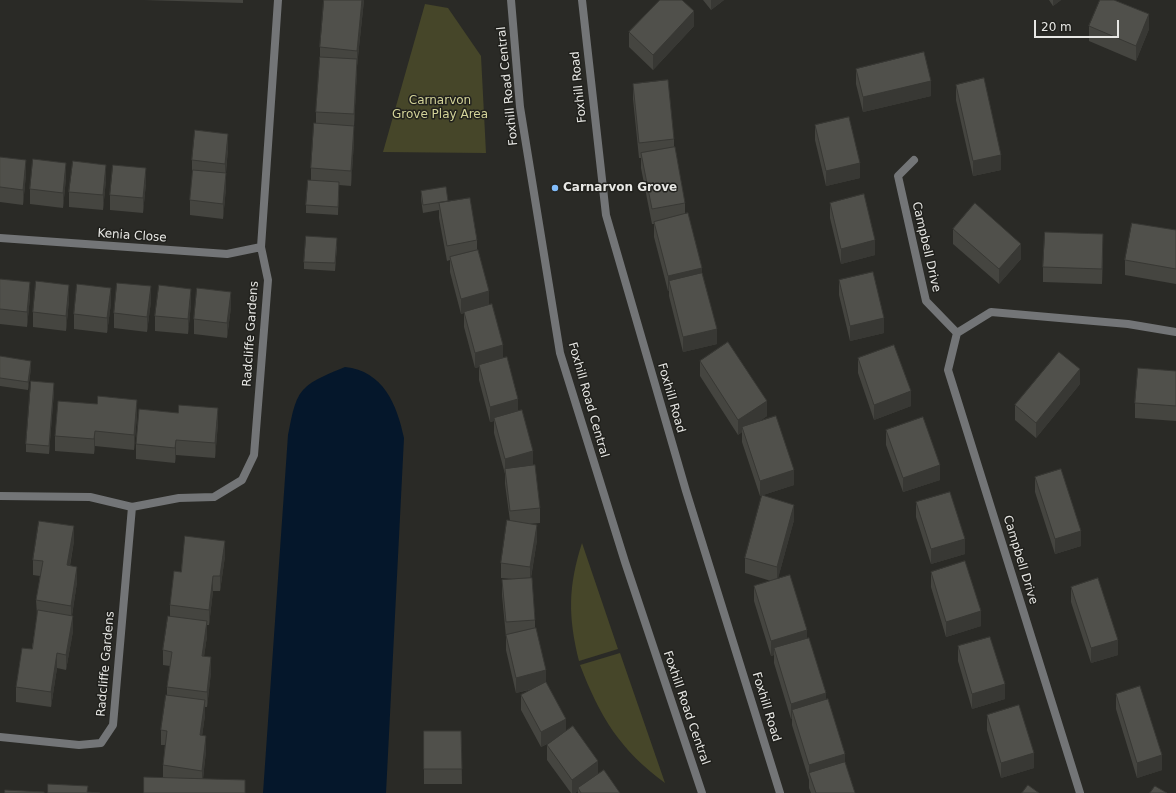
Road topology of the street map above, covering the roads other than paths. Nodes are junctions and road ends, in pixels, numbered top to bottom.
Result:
1 (278, 0) edge
2 (511, 0) edge
3 (582, 0) edge
4 (914, 160) dead end
5 (0, 238) edge
6 (261, 246) junction
7 (1176, 332) edge
8 (957, 333) junction
9 (0, 496) edge
10 (132, 507) junction
11 (0, 737) edge
12 (702, 793) edge
13 (780, 793) edge
14 (1080, 793) edge

1 - 6 street, Radcliffe Gardens
2 - 12 street, Foxhill Road Central
3 - 13 street, Foxhill Road
4 - 8 street, Campbell Drive
5 - 6 street, Kenia Close
6 - 10 street, Radcliffe Gardens
7 - 8 street
8 - 14 street, Campbell Drive
9 - 10 street, Radcliffe Gardens
10 - 11 street, Radcliffe Gardens

